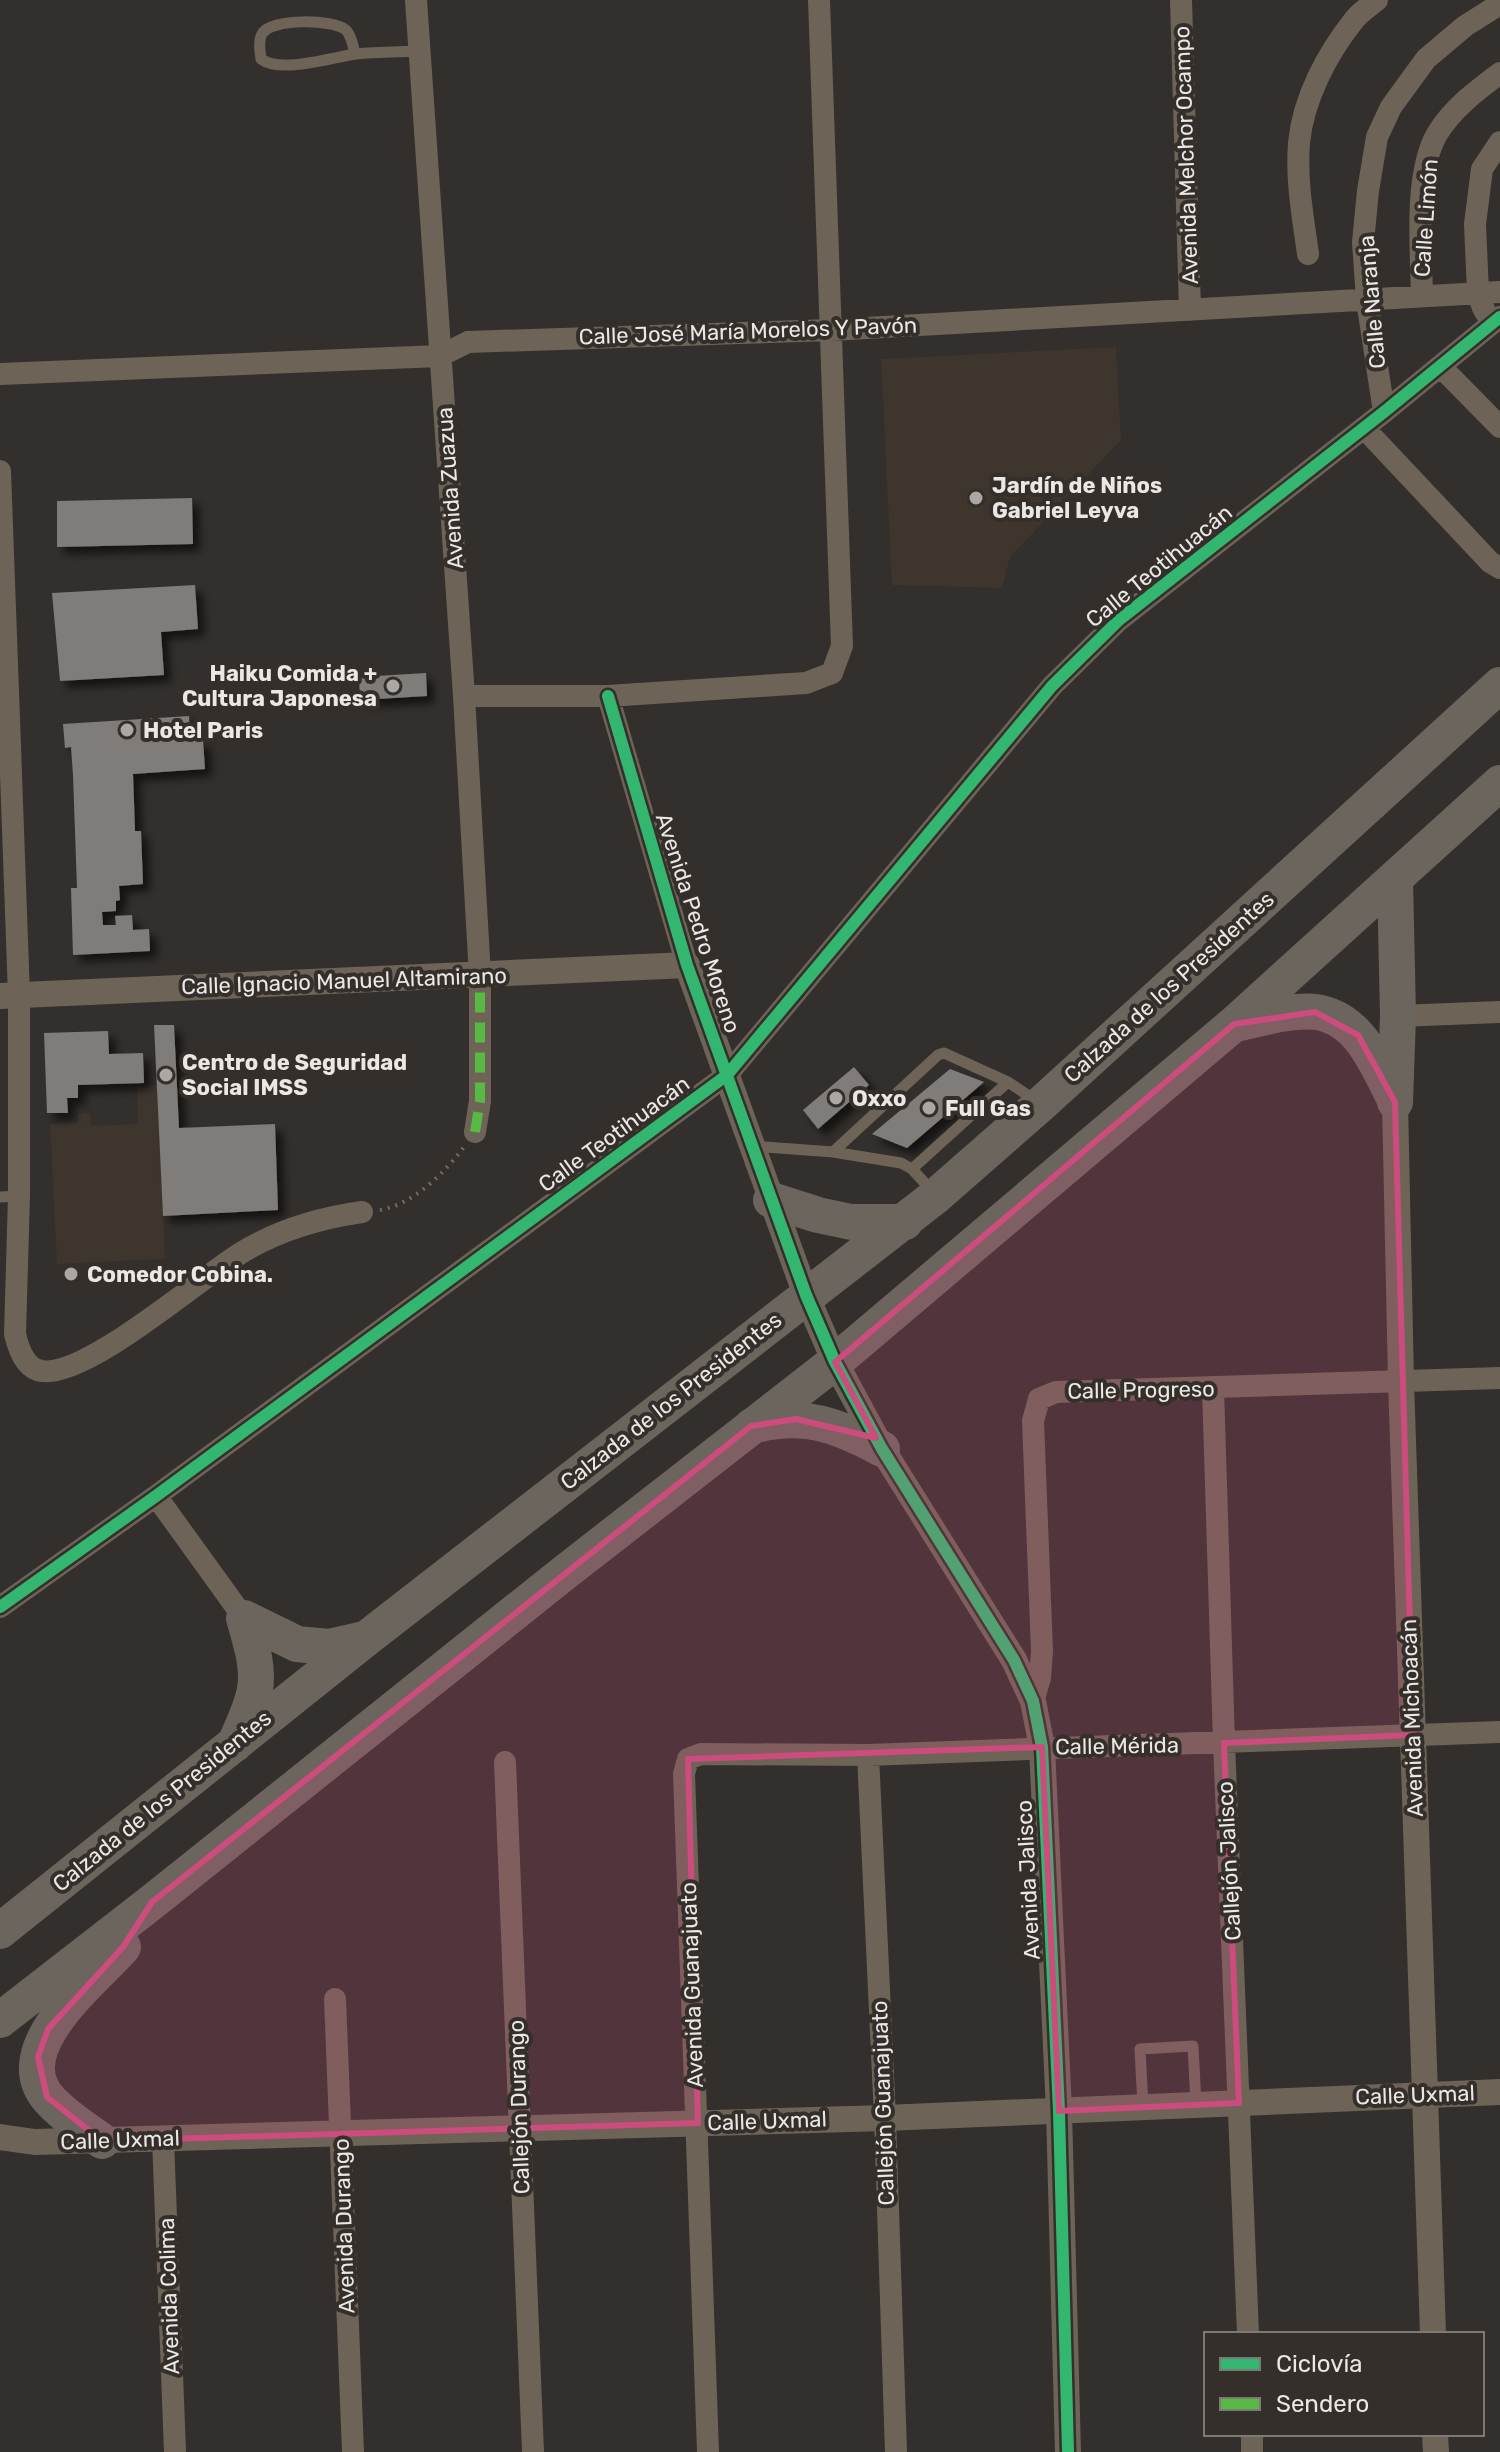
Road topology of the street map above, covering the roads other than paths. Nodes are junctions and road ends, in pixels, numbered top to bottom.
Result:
1 (416, 0) edge
2 (819, 0) edge
3 (1181, 0) edge
4 (1377, 0) edge
5 (1500, 4) edge
6 (420, 51) junction
7 (355, 54) junction
8 (1500, 73) edge
9 (1500, 142) edge
10 (1308, 254) dead end
11 (1489, 292) edge
12 (1422, 295) junction
13 (1367, 300) junction
14 (1190, 310) junction
15 (1496, 320) edge
16 (831, 330) junction
17 (440, 356) junction
18 (1440, 366) junction
19 (0, 374) edge
20 (1384, 412) junction
21 (1500, 427) edge
22 (1364, 428) junction
23 (0, 471) edge
24 (1500, 568) edge
25 (1500, 685) edge
26 (464, 696) junction
27 (608, 696) junction
28 (1500, 783) edge
29 (1395, 879) junction
30 (687, 965) junction
31 (480, 976) junction
32 (10, 995) edge
33 (1500, 1012) edge
34 (1398, 1016) junction
35 (1234, 1024) junction
36 (727, 1075) junction
37 (1008, 1082) junction
38 (1395, 1102) junction
39 (1041, 1104) junction
40 (475, 1132) road end
41 (752, 1146) junction
42 (833, 1152) junction
43 (912, 1169) junction
44 (10, 1196) edge
45 (936, 1196) junction
46 (771, 1200) junction
47 (362, 1212) road end
48 (905, 1222) junction
49 (806, 1295) junction
50 (11, 1339) edge
51 (835, 1362) junction
52 (1500, 1378) edge
53 (1401, 1381) junction
54 (1213, 1388) junction
55 (751, 1426) junction
56 (882, 1449) junction
57 (156, 1496) junction
58 (0, 1607) edge
59 (244, 1618) junction
60 (367, 1638) junction
61 (1033, 1701) junction
62 (1500, 1732) edge
63 (1413, 1735) junction
64 (1224, 1743) junction
65 (235, 1744) junction
66 (1042, 1747) junction
67 (868, 1755) junction
68 (688, 1759) joint
69 (505, 1762) dead end
70 (152, 1902) junction
71 (0, 1931) edge
72 (335, 1999) dead end
73 (0, 2020) edge
74 (1500, 2092) edge
75 (1426, 2094) junction
76 (1239, 2103) junction
77 (1196, 2105) junction
78 (1143, 2107) junction
79 (1059, 2111) junction
80 (885, 2118) junction
81 (698, 2123) junction
82 (520, 2130) junction
83 (341, 2134) junction
84 (0, 2137) edge
85 (163, 2139) junction
86 (102, 2141) junction
87 (35, 2142) junction
88 (0, 2152) edge
89 (1248, 2332) edge
90 (1433, 2332) edge
91 (175, 2452) edge
92 (353, 2452) edge
93 (533, 2452) edge
94 (708, 2452) edge
95 (896, 2452) edge
96 (1068, 2452) edge

1 - 6 street, Avenida Zuazua
2 - 16 street
3 - 14 street, Avenida Melchor Ocampo
4 - 10 street
5 - 13 street, Calle Naranja
6 - 7 lane
6 - 17 street, Avenida Zuazua
7 - 7 lane
8 - 12 street, Calle Limón
9 - 11 street
11 - 12 street, Calle José María Morelos Y Pavón
11 - 15 street
12 - 13 street, Calle José María Morelos Y Pavón
13 - 14 street, Calle José María Morelos Y Pavón
13 - 20 street, Calle Naranja
14 - 16 street, Calle José María Morelos Y Pavón
15 - 18 street, Calle Teotihuacán
16 - 17 street, Calle José María Morelos Y Pavón
16 - 27 street
17 - 19 street, Calle José María Morelos Y Pavón
17 - 26 street, Avenida Zuazua
18 - 20 street, Calle Teotihuacán
18 - 21 street
20 - 22 street, Calle Teotihuacán
22 - 24 street
22 - 36 street, Calle Teotihuacán
23 - 32 street
25 - 39 highway, Calzada de los Presidentes
26 - 27 street
26 - 31 street, Avenida Zuazua
27 - 30 street, Avenida Pedro Moreno
28 - 29 highway
29 - 34 highway
29 - 35 highway
30 - 31 street, Calle Ignacio Manuel Altamirano
30 - 36 street, Avenida Pedro Moreno
31 - 32 street, Calle Ignacio Manuel Altamirano
31 - 40 street, Avenida Zuazua
32 - 44 street
33 - 34 street
34 - 38 highway
35 - 38 highway
35 - 51 highway
36 - 41 street, Avenida Pedro Moreno
36 - 57 street, Calle Teotihuacán
37 - 39 lane
37 - 42 lane
37 - 43 lane
38 - 53 street, Avenida Michoacán
39 - 45 highway, Calzada de los Presidentes
41 - 42 lane
41 - 46 street, Avenida Pedro Moreno
42 - 43 lane
43 - 45 lane
44 - 50 street
45 - 48 highway, Calzada de los Presidentes
46 - 48 highway
46 - 49 street, Avenida Pedro Moreno
47 - 50 street
48 - 49 highway, Calzada de los Presidentes
49 - 51 street, Avenida Pedro Moreno
49 - 60 highway, Calzada de los Presidentes
51 - 55 highway
51 - 56 street, Avenida Jalisco
52 - 53 street, Calle Progreso
53 - 54 street, Calle Progreso
53 - 63 street, Avenida Michoacán
54 - 61 street, Calle Progreso
54 - 64 street, Callejón Jalisco
55 - 56 highway
55 - 70 highway
56 - 61 street, Avenida Jalisco
57 - 58 street, Calle Teotihuacán
57 - 59 street
59 - 60 highway
59 - 65 highway
60 - 65 highway, Calzada de los Presidentes
61 - 66 street, Avenida Jalisco
62 - 63 street, Calle Mérida
63 - 64 street, Calle Mérida
63 - 75 street, Avenida Michoacán
64 - 66 street, Calle Mérida
64 - 76 street, Callejón Jalisco
65 - 71 highway, Calzada de los Presidentes
66 - 67 street, Calle Mérida
66 - 79 street, Avenida Jalisco
67 - 68 street, Calle Mérida
67 - 80 street, Callejón Guanajuato
68 - 81 street, Avenida Guanajuato
69 - 82 street, Callejón Durango
70 - 73 highway
70 - 86 highway
72 - 83 street, Avenida Durango
74 - 75 street, Calle Uxmal
75 - 76 street, Calle Uxmal
75 - 90 street, Avenida Michoacán
76 - 77 street, Calle Uxmal
76 - 89 street, Callejón Jalisco
77 - 78 street, Calle Uxmal
77 - 78 lane
78 - 79 street, Calle Uxmal
79 - 80 street, Calle Uxmal
79 - 96 street, Avenida Jalisco
80 - 81 street, Calle Uxmal
80 - 95 street, Callejón Guanajuato
81 - 82 street, Calle Uxmal
81 - 94 street, Avenida Guanajuato
82 - 83 street, Calle Uxmal
82 - 93 street, Callejón Durango
83 - 85 street, Calle Uxmal
83 - 92 street, Avenida Durango
84 - 87 street, Calle Uxmal
85 - 86 street, Calle Uxmal
85 - 91 street, Avenida Colima
86 - 87 street, Calle Uxmal
87 - 88 street, Calle Uxmal

